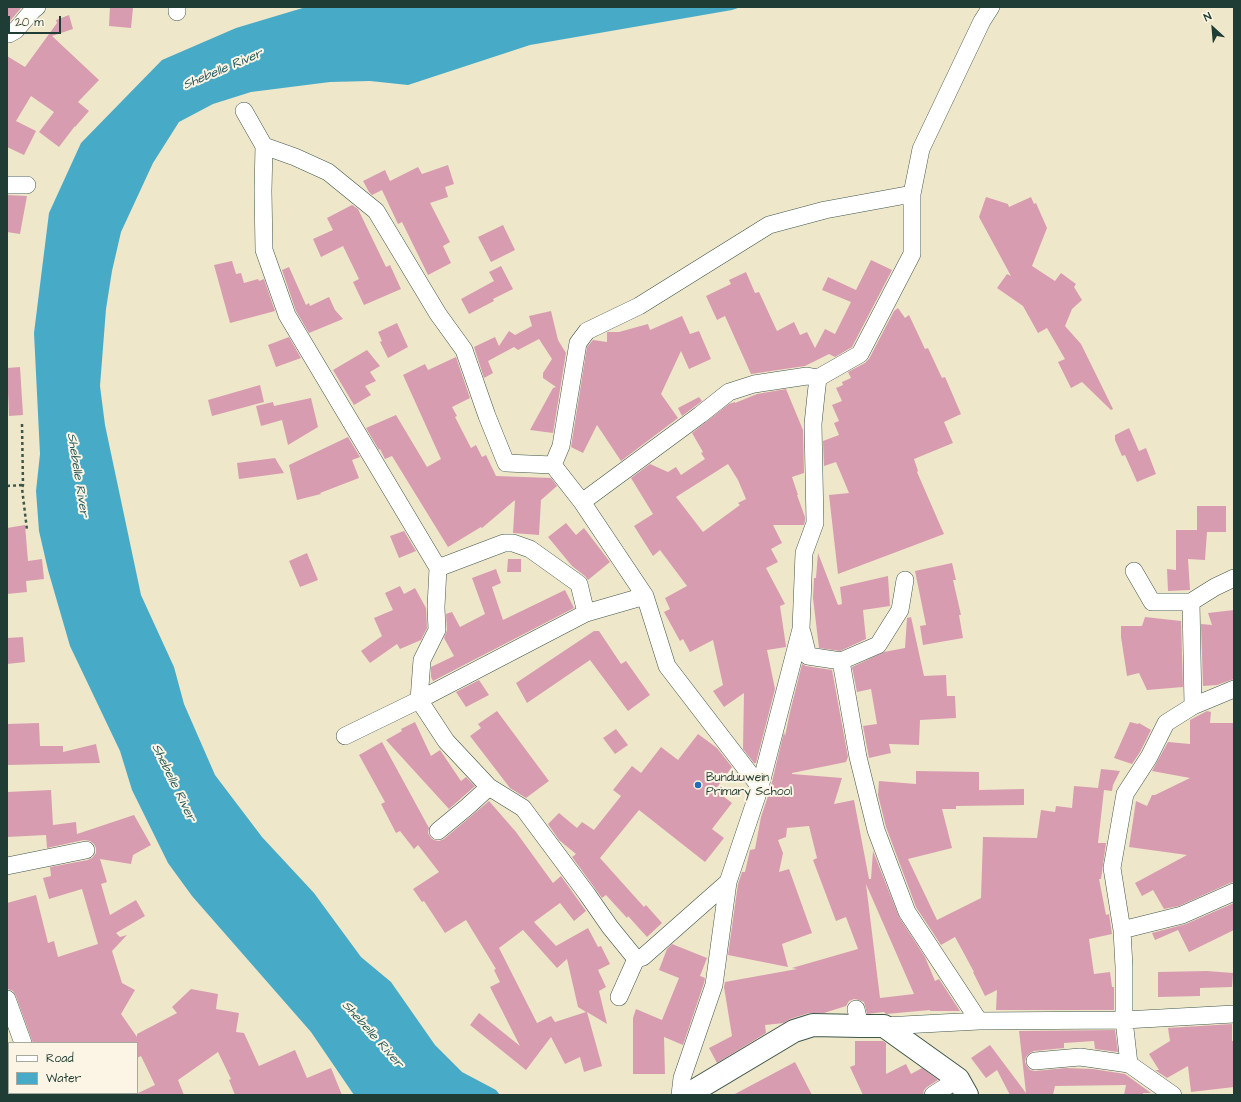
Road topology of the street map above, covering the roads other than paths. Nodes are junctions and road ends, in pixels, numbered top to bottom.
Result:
1 (37, 7) edge
2 (991, 7) edge
3 (7, 34) edge
4 (244, 111) dead end
5 (264, 146) junction
6 (7, 184) edge
7 (27, 185) dead end
8 (912, 194) junction
9 (818, 378) junction
10 (553, 465) junction
11 (582, 502) junction
12 (438, 568) junction
13 (1134, 571) dead end
14 (1234, 578) edge
15 (905, 580) dead end
16 (645, 596) junction
17 (1191, 602) junction
18 (586, 613) junction
19 (801, 629) junction
20 (841, 661) junction
21 (1234, 689) edge
22 (419, 700) junction
23 (1193, 706) junction
24 (345, 736) dead end
25 (489, 787) junction
26 (760, 787) junction
27 (438, 831) dead end
28 (86, 850) dead end
29 (7, 866) edge
30 (728, 882) junction
31 (1234, 892) edge
32 (1122, 930) junction
33 (636, 959) junction
34 (619, 997) dead end
35 (7, 999) edge
36 (1234, 1014) edge
37 (1124, 1020) junction
38 (979, 1021) junction
39 (884, 1026) junction
40 (23, 1042) edge
41 (1035, 1061) dead end
42 (1129, 1064) junction
43 (962, 1087) edge
44 (680, 1095) edge
45 (687, 1095) edge
46 (933, 1095) edge
47 (1173, 1095) edge

1 - 3 street
2 - 8 street
4 - 5 street
5 - 10 street
5 - 12 street
6 - 7 street
8 - 9 street
8 - 10 street
9 - 11 street
9 - 19 street
10 - 11 street
11 - 16 street
12 - 18 street
12 - 22 street
13 - 17 street
14 - 17 street
15 - 20 street
16 - 18 street
16 - 26 street
17 - 23 street
18 - 22 street
19 - 20 street
19 - 26 street
20 - 38 street
21 - 23 street
22 - 24 street
22 - 25 street
23 - 32 street
25 - 27 street
25 - 33 street
26 - 30 street
28 - 29 street
30 - 33 street
30 - 44 street
31 - 32 street
32 - 37 street
33 - 34 street
35 - 40 street
36 - 37 street
37 - 38 street
37 - 42 street
38 - 39 street
39 - 43 street
39 - 45 street
41 - 42 street
42 - 47 street
43 - 46 street

